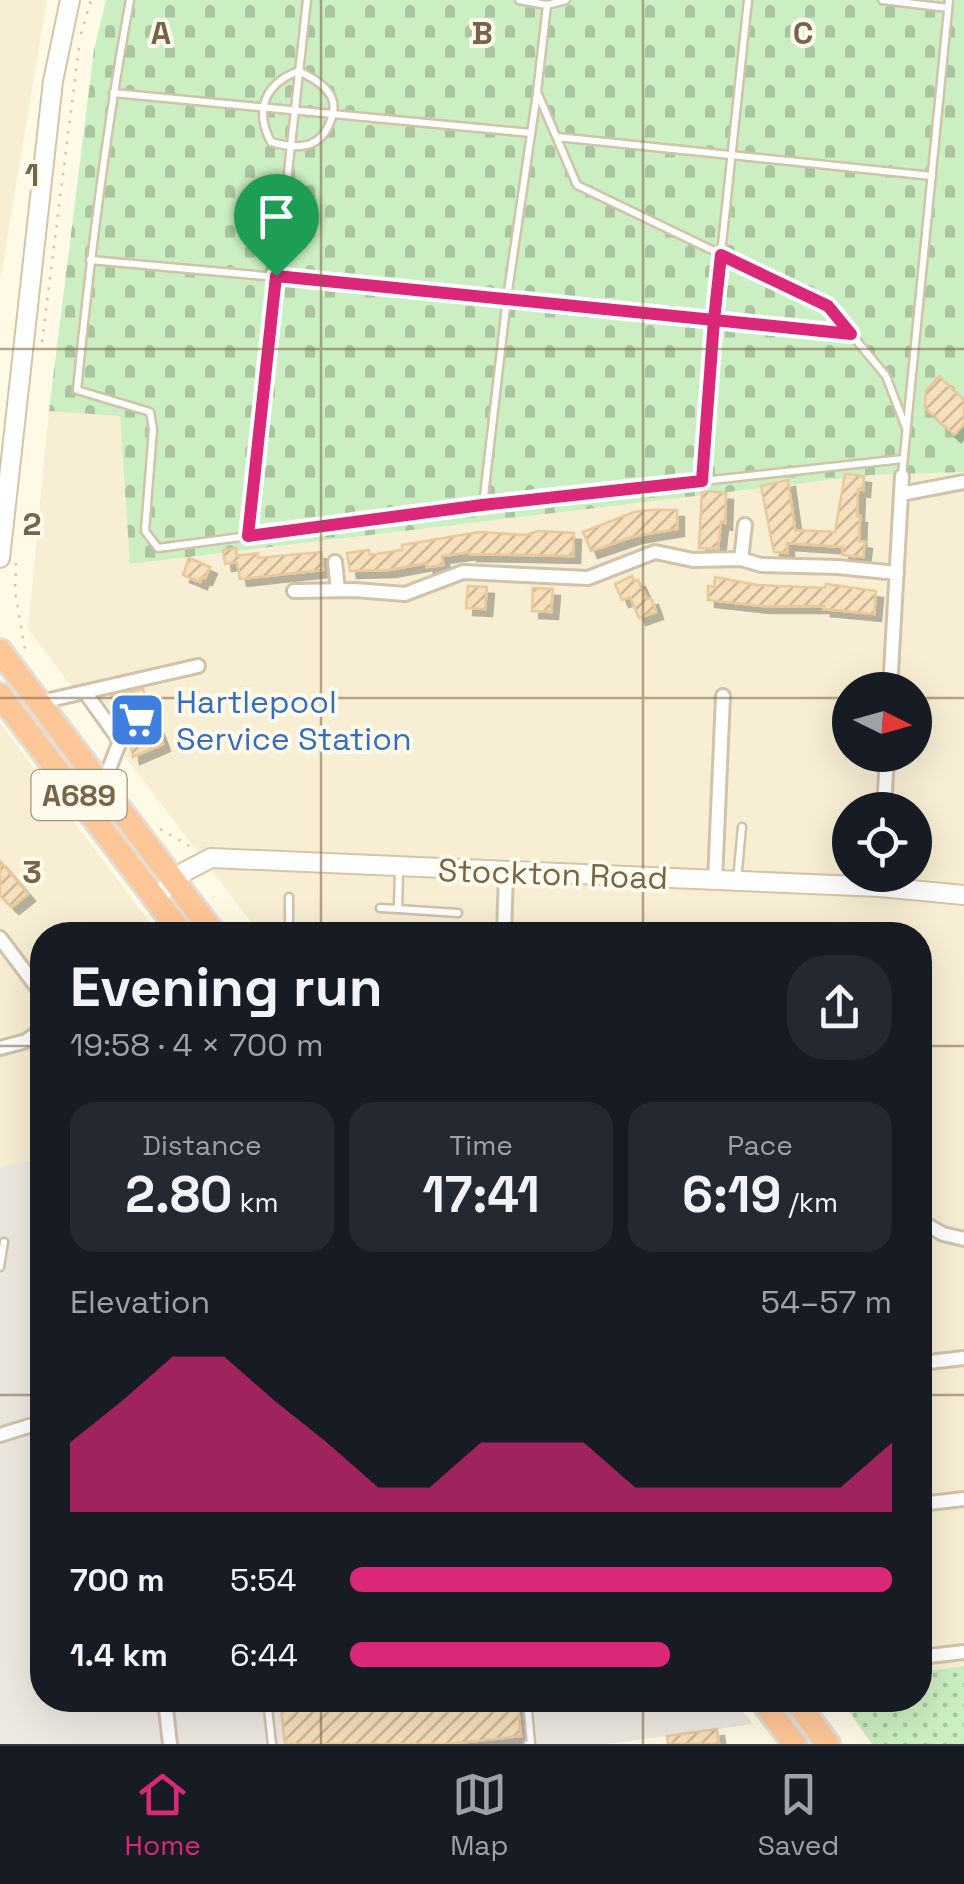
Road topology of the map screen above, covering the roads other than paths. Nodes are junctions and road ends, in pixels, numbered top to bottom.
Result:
1 (70, 0) edge
2 (130, 0) edge
3 (307, 0) edge
4 (519, 0) edge
5 (566, 0) edge
6 (748, 0) edge
7 (882, 0) edge
8 (949, 4) edge
9 (547, 5) junction
10 (299, 71) junction
11 (537, 92) junction
12 (113, 93) junction
13 (261, 107) junction
14 (294, 110) junction
15 (334, 114) junction
16 (531, 132) junction
17 (557, 138) junction
18 (290, 148) junction
19 (733, 156) junction
20 (932, 176) junction
21 (721, 255) junction
22 (90, 260) junction
23 (276, 276) junction
24 (507, 298) junction
25 (714, 320) junction
26 (851, 334) junction
27 (906, 428) junction
28 (903, 459) junction
29 (902, 476) joint
30 (702, 481) junction
31 (964, 482) edge
32 (901, 494) junction
33 (482, 505) junction
34 (745, 525) dead end
35 (248, 536) junction
36 (8, 554) edge
37 (741, 559) junction
38 (334, 562) dead end
39 (896, 573) junction
40 (294, 590) dead end
41 (338, 590) junction
42 (0, 651) edge
43 (198, 666) dead end
44 (891, 672) edge
45 (85, 692) junction
46 (36, 695) junction
47 (723, 696) dead end
48 (1, 698) edge
49 (103, 784) junction
50 (742, 827) dead end
51 (399, 867) junction
52 (506, 873) junction
53 (175, 881) junction
54 (715, 881) junction
55 (832, 881) edge
56 (737, 882) junction
57 (932, 890) edge
58 (964, 896) edge
59 (289, 897) dead end
60 (156, 898) junction
61 (380, 908) dead end
62 (398, 909) junction
63 (458, 913) dead end
64 (174, 922) edge
65 (206, 922) edge
66 (289, 922) edge
67 (504, 922) edge
68 (0, 938) edge
69 (30, 978) edge
70 (30, 1038) edge
71 (0, 1048) edge
72 (932, 1228) edge
73 (964, 1240) edge
74 (4, 1242) dead end
75 (0, 1266) edge
76 (964, 1358) edge
77 (932, 1362) edge
78 (30, 1426) edge
79 (0, 1435) edge
80 (964, 1499) edge
81 (932, 1503) edge
82 (964, 1652) edge
83 (932, 1655) edge
84 (166, 1712) edge
85 (268, 1712) edge
86 (528, 1712) edge
87 (770, 1712) edge
88 (803, 1712) edge
89 (170, 1744) edge
90 (272, 1744) edge
91 (528, 1744) edge
92 (795, 1744) edge
93 (828, 1744) edge

1 - 36 street
2 - 12 lane
3 - 10 lane
4 - 9 lane
5 - 9 lane
6 - 19 lane
7 - 8 lane
8 - 20 lane
9 - 11 lane
10 - 13 lane
10 - 14 lane
10 - 15 lane
11 - 16 lane
11 - 17 lane
12 - 13 lane
12 - 22 lane
13 - 14 lane
13 - 18 lane
14 - 15 lane
14 - 18 lane
15 - 16 lane
15 - 18 lane
16 - 24 lane
17 - 19 lane
17 - 21 lane
18 - 23 lane
19 - 20 lane
19 - 21 lane
20 - 27 lane
21 - 25 lane
21 - 26 lane
22 - 23 lane
22 - 35 lane
23 - 24 lane
23 - 35 lane
24 - 25 lane
24 - 33 lane
25 - 26 lane
25 - 30 lane
26 - 27 lane
27 - 28 lane
28 - 29 lane
28 - 30 lane
29 - 32 street
30 - 33 lane
31 - 32 street
32 - 39 street
33 - 35 lane
34 - 37 street
37 - 39 street
37 - 41 street
38 - 41 street
39 - 44 street
40 - 41 street
42 - 46 highway, A689
43 - 45 street
45 - 46 street
45 - 49 street
46 - 49 highway, A689
47 - 54 street
48 - 60 highway, A689
49 - 53 highway, A689
50 - 56 lane
51 - 52 street, Stockton Road
51 - 53 street, Stockton Road
51 - 62 lane
52 - 54 street, Stockton Road
52 - 67 street
53 - 60 street, Stockton Road
53 - 65 highway, A689
54 - 56 street, Stockton Road
55 - 56 street, Stockton Road
57 - 58 street, Stockton Road
59 - 66 lane
60 - 64 highway, A689
61 - 62 lane
62 - 63 lane
68 - 69 street
70 - 71 street
72 - 73 street
74 - 75 lane
76 - 77 street
78 - 79 street
80 - 81 street
82 - 83 street
84 - 89 street
85 - 90 lane
86 - 91 lane
87 - 92 highway
88 - 93 highway

